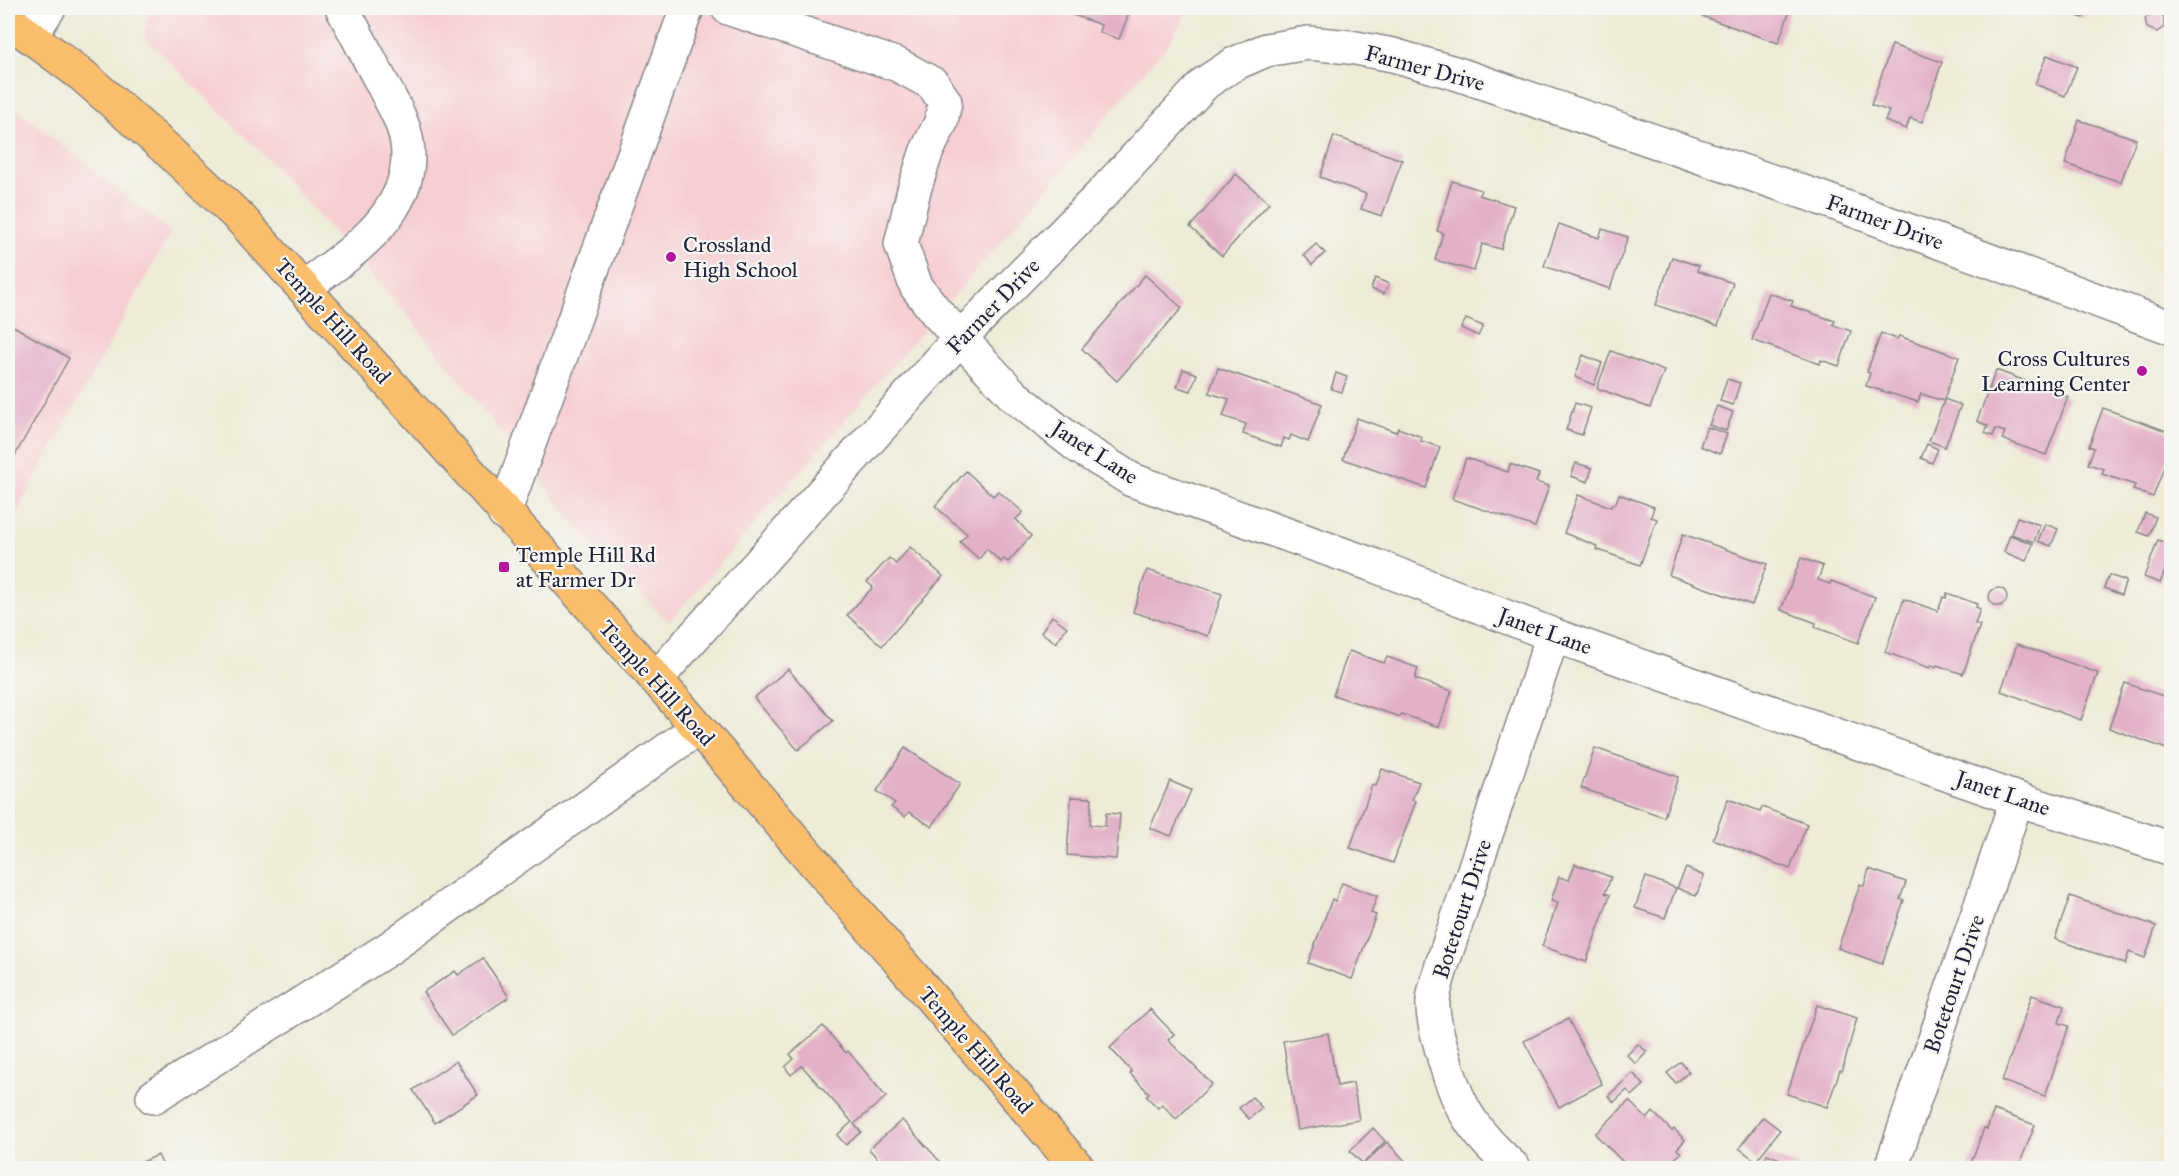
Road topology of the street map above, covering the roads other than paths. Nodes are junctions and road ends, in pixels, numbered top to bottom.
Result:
1 (49, 8) edge
2 (342, 8) edge
3 (687, 8) edge
4 (728, 8) edge
5 (19, 28) edge
6 (304, 287) junction
7 (2172, 328) edge
8 (960, 338) junction
9 (504, 513) junction
10 (1553, 634) junction
11 (656, 679) junction
12 (698, 728) junction
13 (2017, 799) junction
14 (2172, 849) edge
15 (153, 1097) dead end
16 (1078, 1168) edge
17 (1514, 1168) edge
18 (1891, 1168) edge

1 - 5 street
2 - 6 street
3 - 9 street
4 - 8 street, Janet Lane
5 - 6 main road, Temple Hill Road
6 - 9 main road, Temple Hill Road
7 - 8 street, Farmer Drive
8 - 10 street, Janet Lane
8 - 11 street, Farmer Drive
9 - 11 main road, Temple Hill Road
10 - 13 street, Janet Lane
10 - 17 street, Botetourt Drive
11 - 12 main road, Temple Hill Road
12 - 15 street
12 - 16 main road, Temple Hill Road
13 - 14 street, Janet Lane
13 - 18 street, Botetourt Drive

